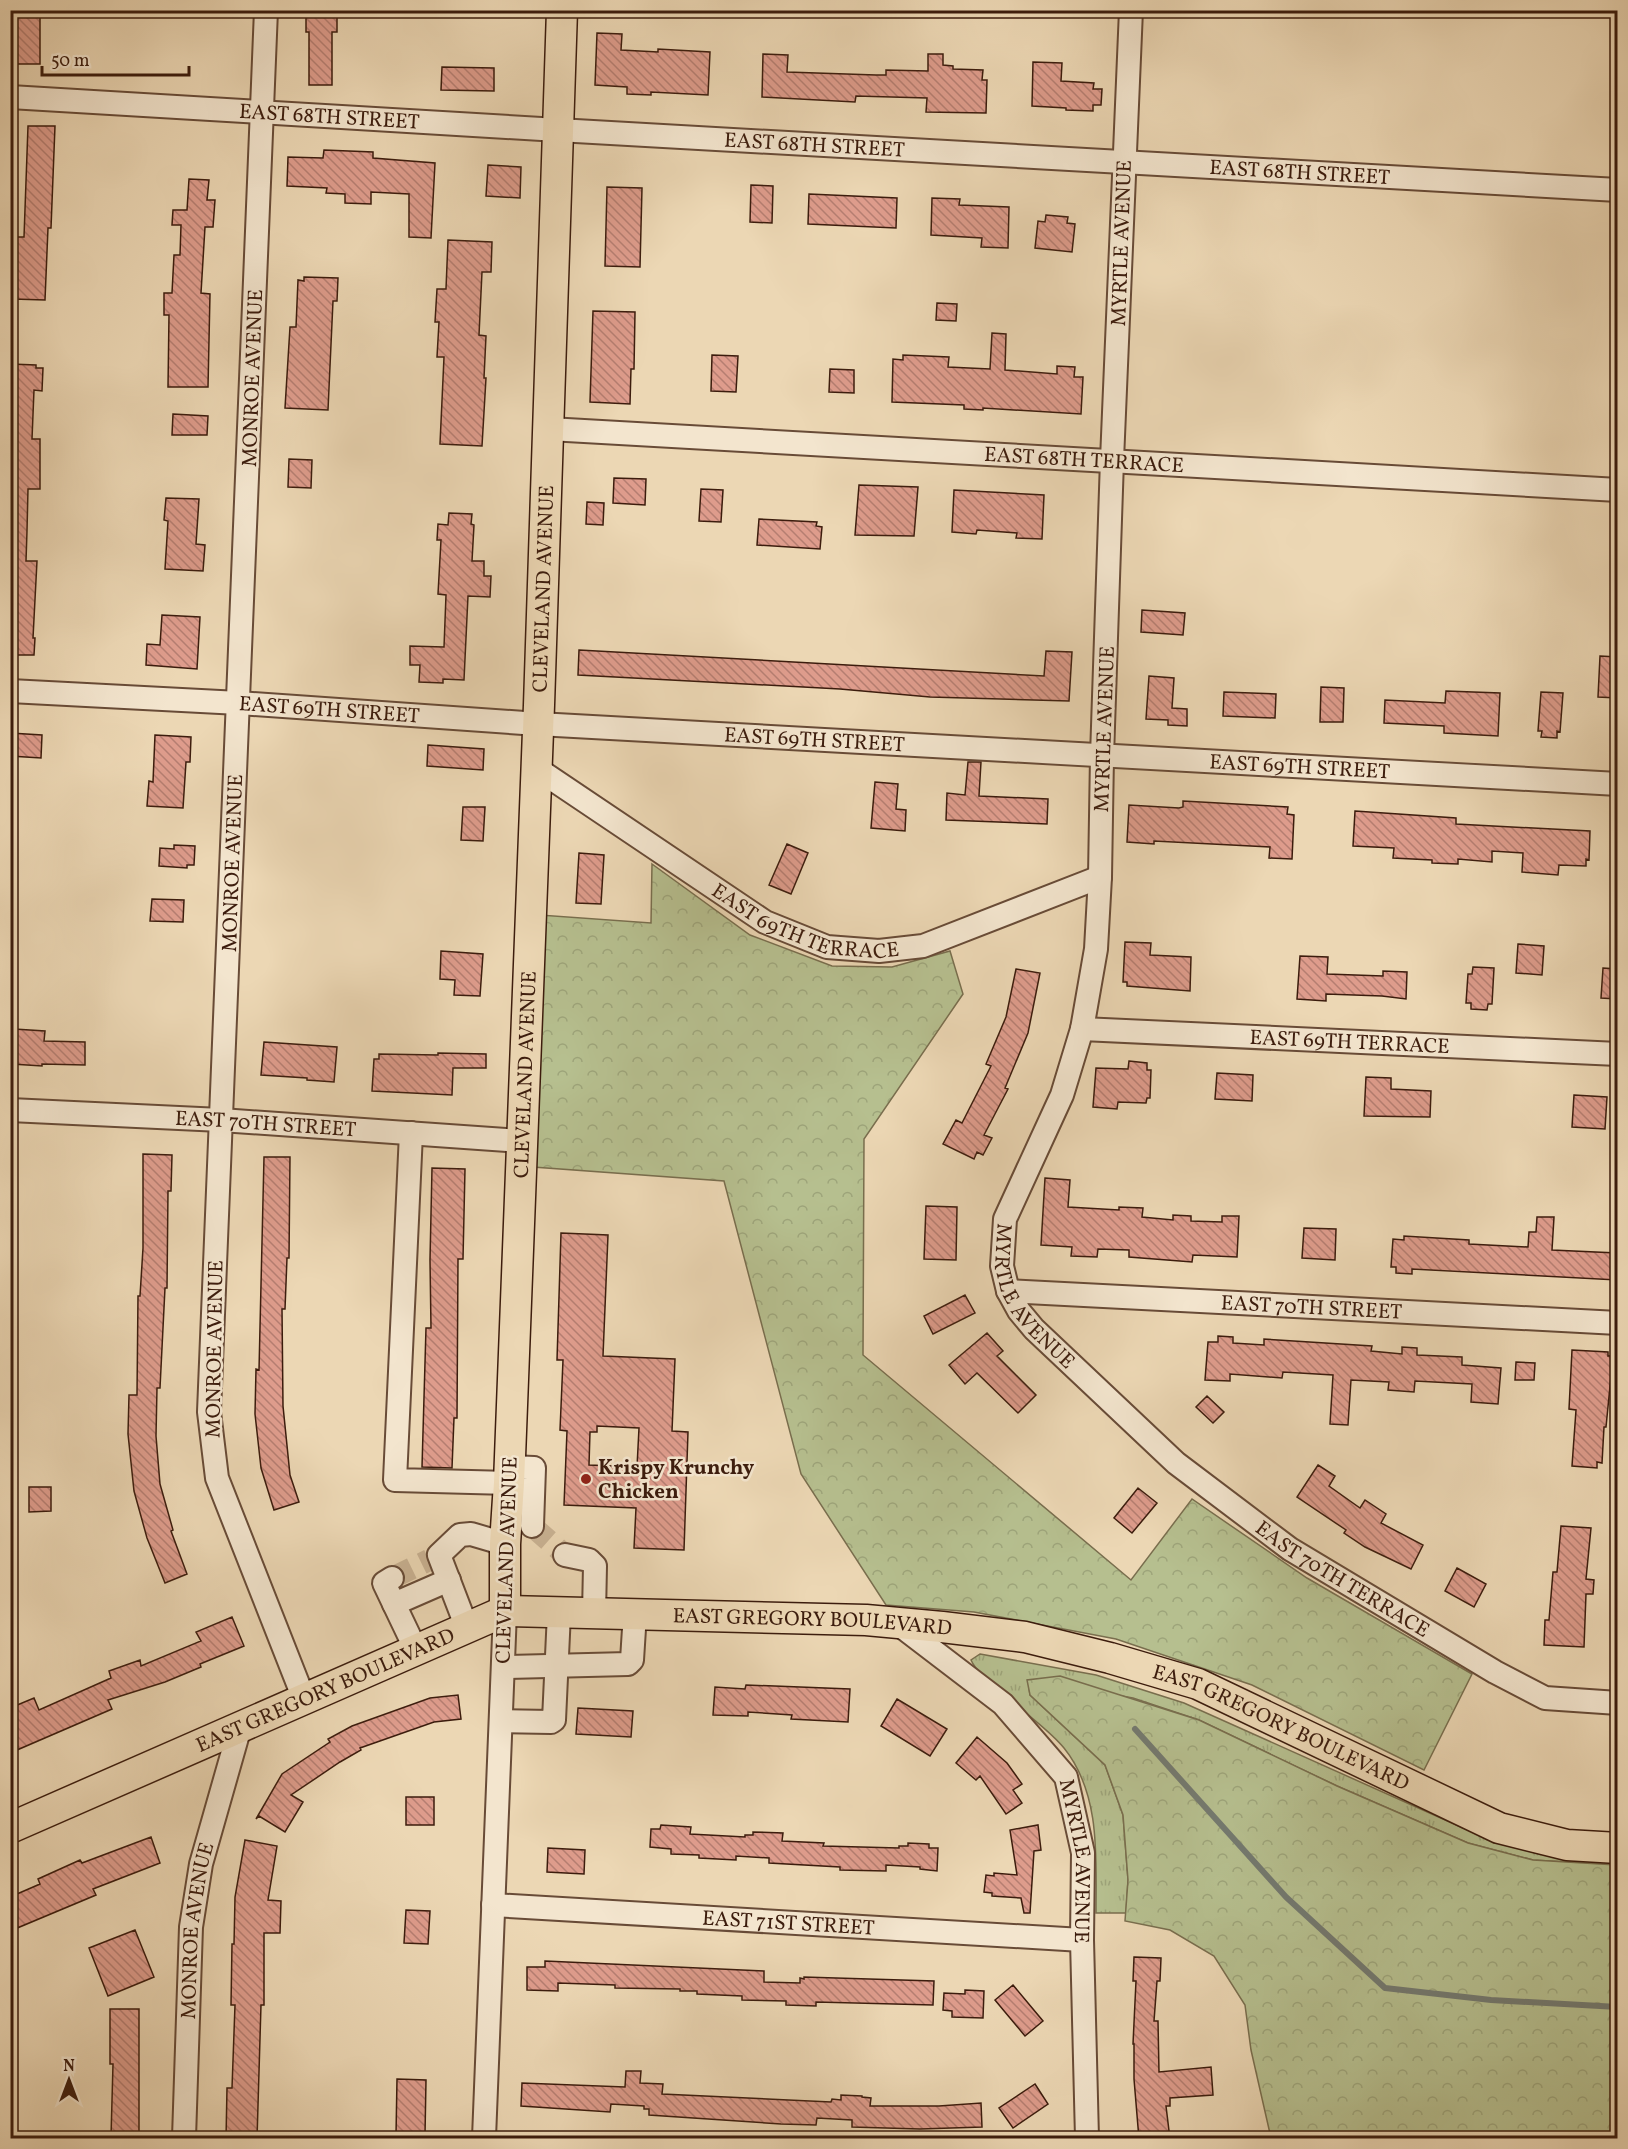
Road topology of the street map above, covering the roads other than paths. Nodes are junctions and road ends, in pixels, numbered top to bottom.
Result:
1 (266, 10) edge
2 (562, 10) edge
3 (1131, 10) edge
4 (10, 97) edge
5 (262, 112) junction
6 (558, 130) junction
7 (1125, 162) junction
8 (1617, 190) edge
9 (549, 429) junction
10 (1112, 460) junction
11 (1617, 490) edge
12 (10, 691) edge
13 (239, 703) junction
14 (538, 724) junction
15 (1102, 756) junction
16 (536, 768) junction
17 (1617, 784) edge
18 (1100, 878) junction
19 (1082, 1029) junction
20 (1617, 1054) edge
21 (10, 1110) edge
22 (221, 1120) junction
23 (411, 1133) junction
24 (521, 1141) junction
25 (1008, 1290) junction
26 (1617, 1323) edge
27 (1102, 1393) joint
28 (509, 1475) junction
29 (535, 1516) dead end
30 (505, 1544) junction
31 (576, 1553) tunnel mouth
32 (392, 1578) dead end
33 (449, 1580) junction
34 (394, 1604) junction
35 (505, 1611) junction
36 (559, 1613) junction
37 (594, 1613) junction
38 (635, 1613) junction
39 (897, 1623) junction
40 (467, 1628) junction
41 (416, 1650) junction
42 (557, 1666) junction
43 (503, 1667) junction
44 (304, 1699) junction
45 (1617, 1703) edge
46 (501, 1722) junction
47 (240, 1727) junction
48 (10, 1828) edge
49 (1617, 1848) edge
50 (494, 1905) junction
51 (1082, 1940) junction
52 (184, 2139) edge
53 (484, 2139) edge
54 (1087, 2139) edge

1 - 5 street, MONROE AVENUE
2 - 6 main road, CLEVELAND AVENUE
3 - 7 street, MYRTLE AVENUE
4 - 5 street, EAST 68TH STREET
5 - 6 street, EAST 68TH STREET
5 - 13 street, MONROE AVENUE
6 - 7 street, EAST 68TH STREET
6 - 9 main road, CLEVELAND AVENUE
7 - 8 street, EAST 68TH STREET
7 - 10 street, MYRTLE AVENUE
9 - 10 street, EAST 68TH TERRACE
9 - 14 main road, CLEVELAND AVENUE
10 - 11 street, EAST 68TH TERRACE
10 - 15 street, MYRTLE AVENUE
12 - 13 street, EAST 69TH STREET
13 - 14 street, EAST 69TH STREET
13 - 22 street, MONROE AVENUE
14 - 15 street, EAST 69TH STREET
14 - 16 main road, CLEVELAND AVENUE
15 - 17 street, EAST 69TH STREET
15 - 18 street, MYRTLE AVENUE
16 - 18 street, EAST 69TH TERRACE
16 - 24 main road, CLEVELAND AVENUE
18 - 19 street, MYRTLE AVENUE
19 - 20 street, EAST 69TH TERRACE
19 - 25 street, MYRTLE AVENUE
21 - 22 street, EAST 70TH STREET
22 - 23 street, EAST 70TH STREET
22 - 44 street, MONROE AVENUE
23 - 24 street, EAST 70TH STREET
23 - 28 street
24 - 28 main road, CLEVELAND AVENUE
25 - 26 street, EAST 70TH STREET
25 - 27 street, MYRTLE AVENUE
27 - 45 street, EAST 70TH TERRACE
28 - 29 street
28 - 30 main road, CLEVELAND AVENUE
30 - 33 street
30 - 35 main road, CLEVELAND AVENUE
31 - 37 street
32 - 34 street
33 - 34 street
33 - 40 street
34 - 41 street
35 - 36 main road, EAST GREGORY BOULEVARD
35 - 40 main road, EAST GREGORY BOULEVARD
35 - 43 street, CLEVELAND AVENUE
36 - 37 main road, EAST GREGORY BOULEVARD
36 - 42 street
37 - 38 main road, EAST GREGORY BOULEVARD
38 - 39 main road, EAST GREGORY BOULEVARD
38 - 42 street
39 - 49 main road, EAST GREGORY BOULEVARD
39 - 51 street, MYRTLE AVENUE
40 - 41 main road, EAST GREGORY BOULEVARD
41 - 44 main road, EAST GREGORY BOULEVARD
42 - 43 street
42 - 46 street
43 - 46 street, CLEVELAND AVENUE
44 - 47 main road, EAST GREGORY BOULEVARD
46 - 50 street, CLEVELAND AVENUE
47 - 48 main road, EAST GREGORY BOULEVARD
47 - 52 street, MONROE AVENUE
50 - 51 street, EAST 71ST STREET
50 - 53 street, CLEVELAND AVENUE
51 - 54 street, MYRTLE AVENUE

